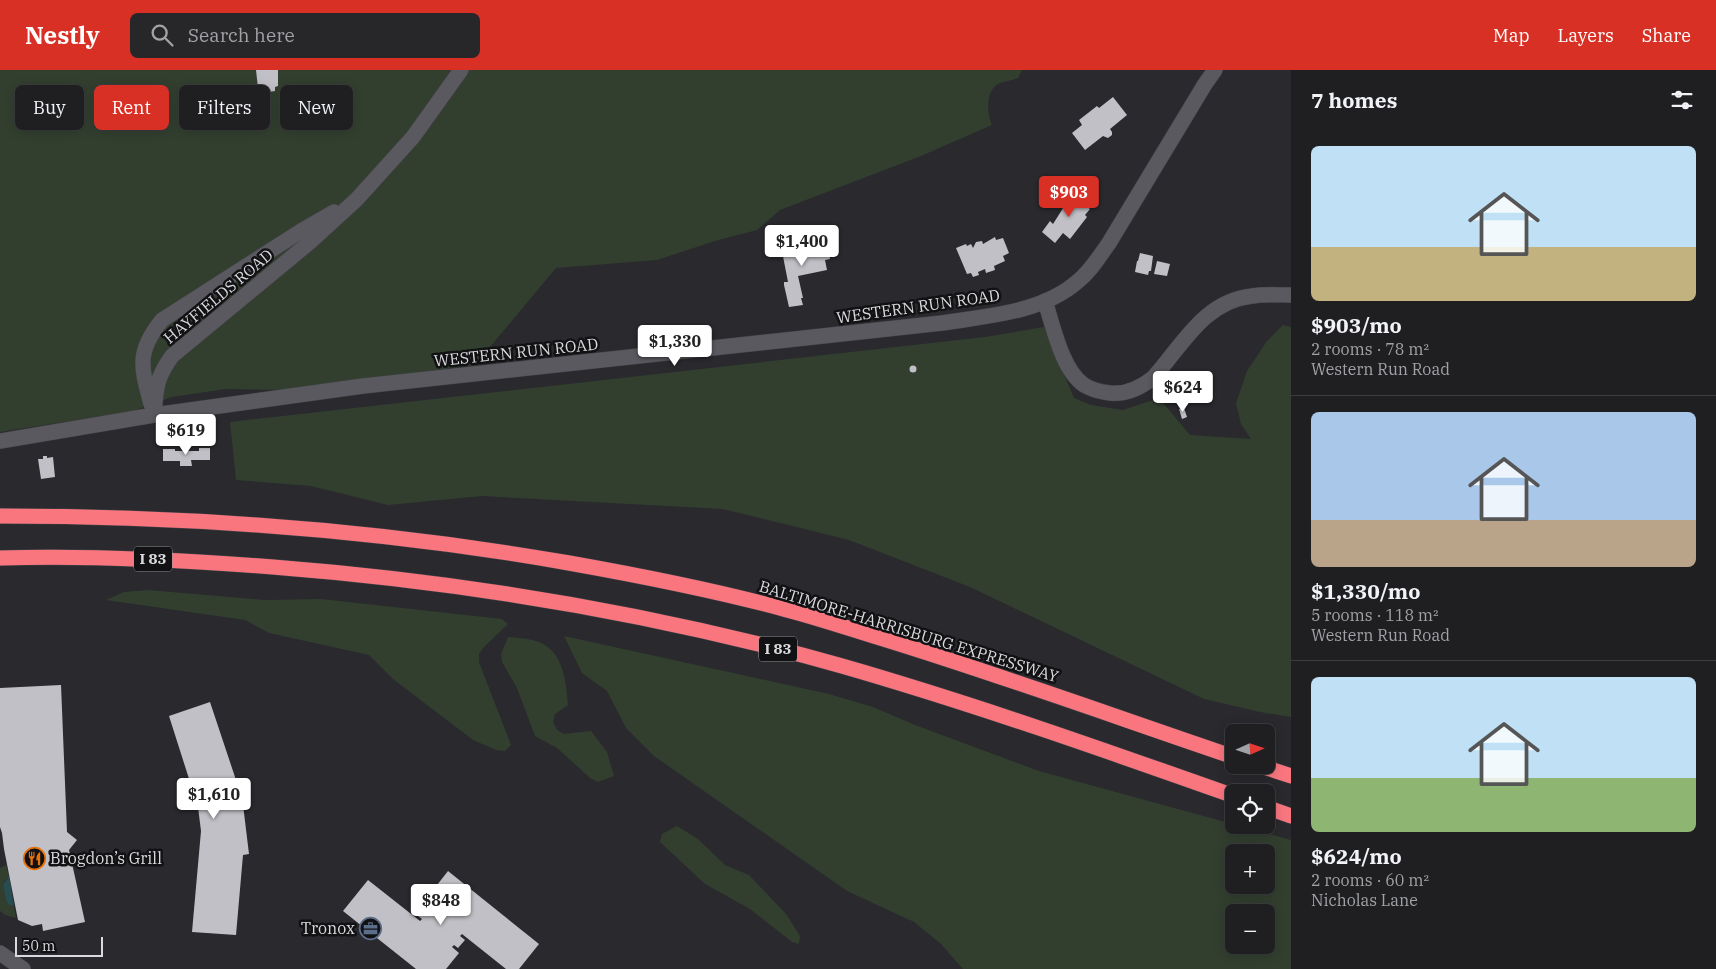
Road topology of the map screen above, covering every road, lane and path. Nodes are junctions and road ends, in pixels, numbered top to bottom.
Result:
1 (461, 70) edge
2 (1215, 70) edge
3 (357, 199) junction
4 (1291, 295) edge
5 (1045, 301) junction
6 (154, 415) junction
7 (0, 440) edge
8 (0, 516) edge
9 (0, 558) edge
10 (1225, 754) edge
11 (1275, 771) edge
12 (1291, 776) edge
13 (1225, 793) edge
14 (1275, 810) edge
15 (1291, 816) edge
16 (0, 953) edge
17 (23, 969) edge

1 - 3 street, HAYFIELDS ROAD
2 - 5 street, WESTERN RUN ROAD
3 - 6 street, HAYFIELDS ROAD
3 - 6 street, HAYFIELDS ROAD
4 - 5 street
5 - 6 street, WESTERN RUN ROAD
6 - 7 street, WESTERN RUN ROAD
8 - 10 highway, BALTIMORE-HARRISBURG EXPRESSWAY / I 83
9 - 13 highway, I 83
11 - 12 highway
14 - 15 highway
16 - 17 street

